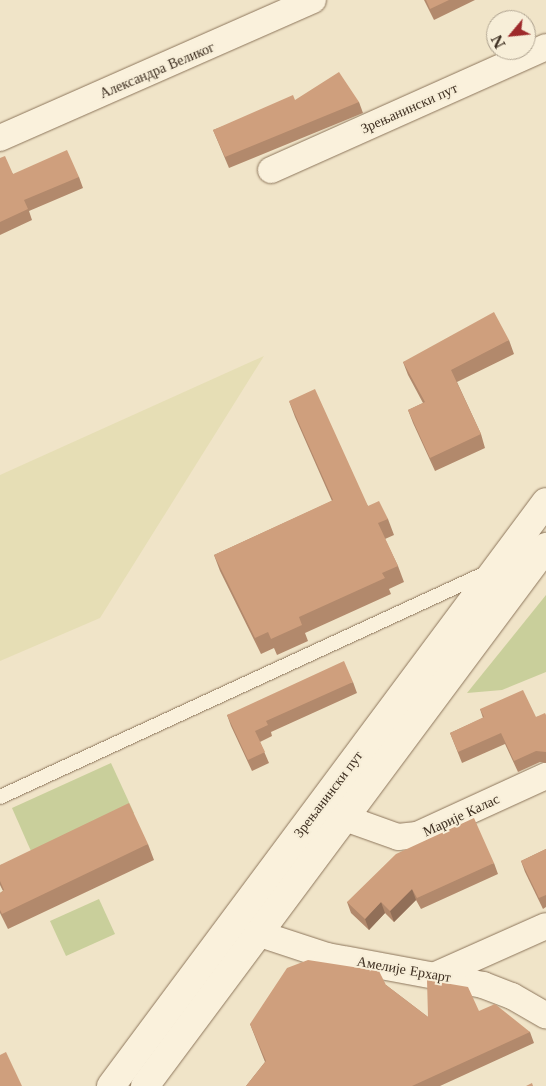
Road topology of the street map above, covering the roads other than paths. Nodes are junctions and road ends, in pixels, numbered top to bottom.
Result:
1 (313, 0) edge
2 (546, 47) edge
3 (0, 138) edge
4 (271, 170) dead end
5 (546, 502) edge
6 (546, 547) edge
7 (546, 566) edge
8 (497, 568) junction
9 (520, 582) junction
10 (546, 776) edge
11 (0, 797) edge
12 (345, 818) junction
13 (546, 926) edge
14 (258, 933) junction
15 (436, 975) junction
16 (546, 1016) edge
17 (111, 1086) edge
18 (145, 1086) edge

1 - 3 street, Александра Великог
2 - 4 street, Зрењанински пут
5 - 8 main road, Зрењанински пут
6 - 9 main road, Зрењанински пут
7 - 9 lane
8 - 11 lane
8 - 17 main road, Зрењанински пут
9 - 12 main road, Зрењанински пут
10 - 12 street, Марије Калас
12 - 14 main road, Зрењанински пут
13 - 15 street
14 - 15 street, Амелије Ерхарт
14 - 18 main road, Зрењанински пут
15 - 16 street, Амелије Ерхарт

